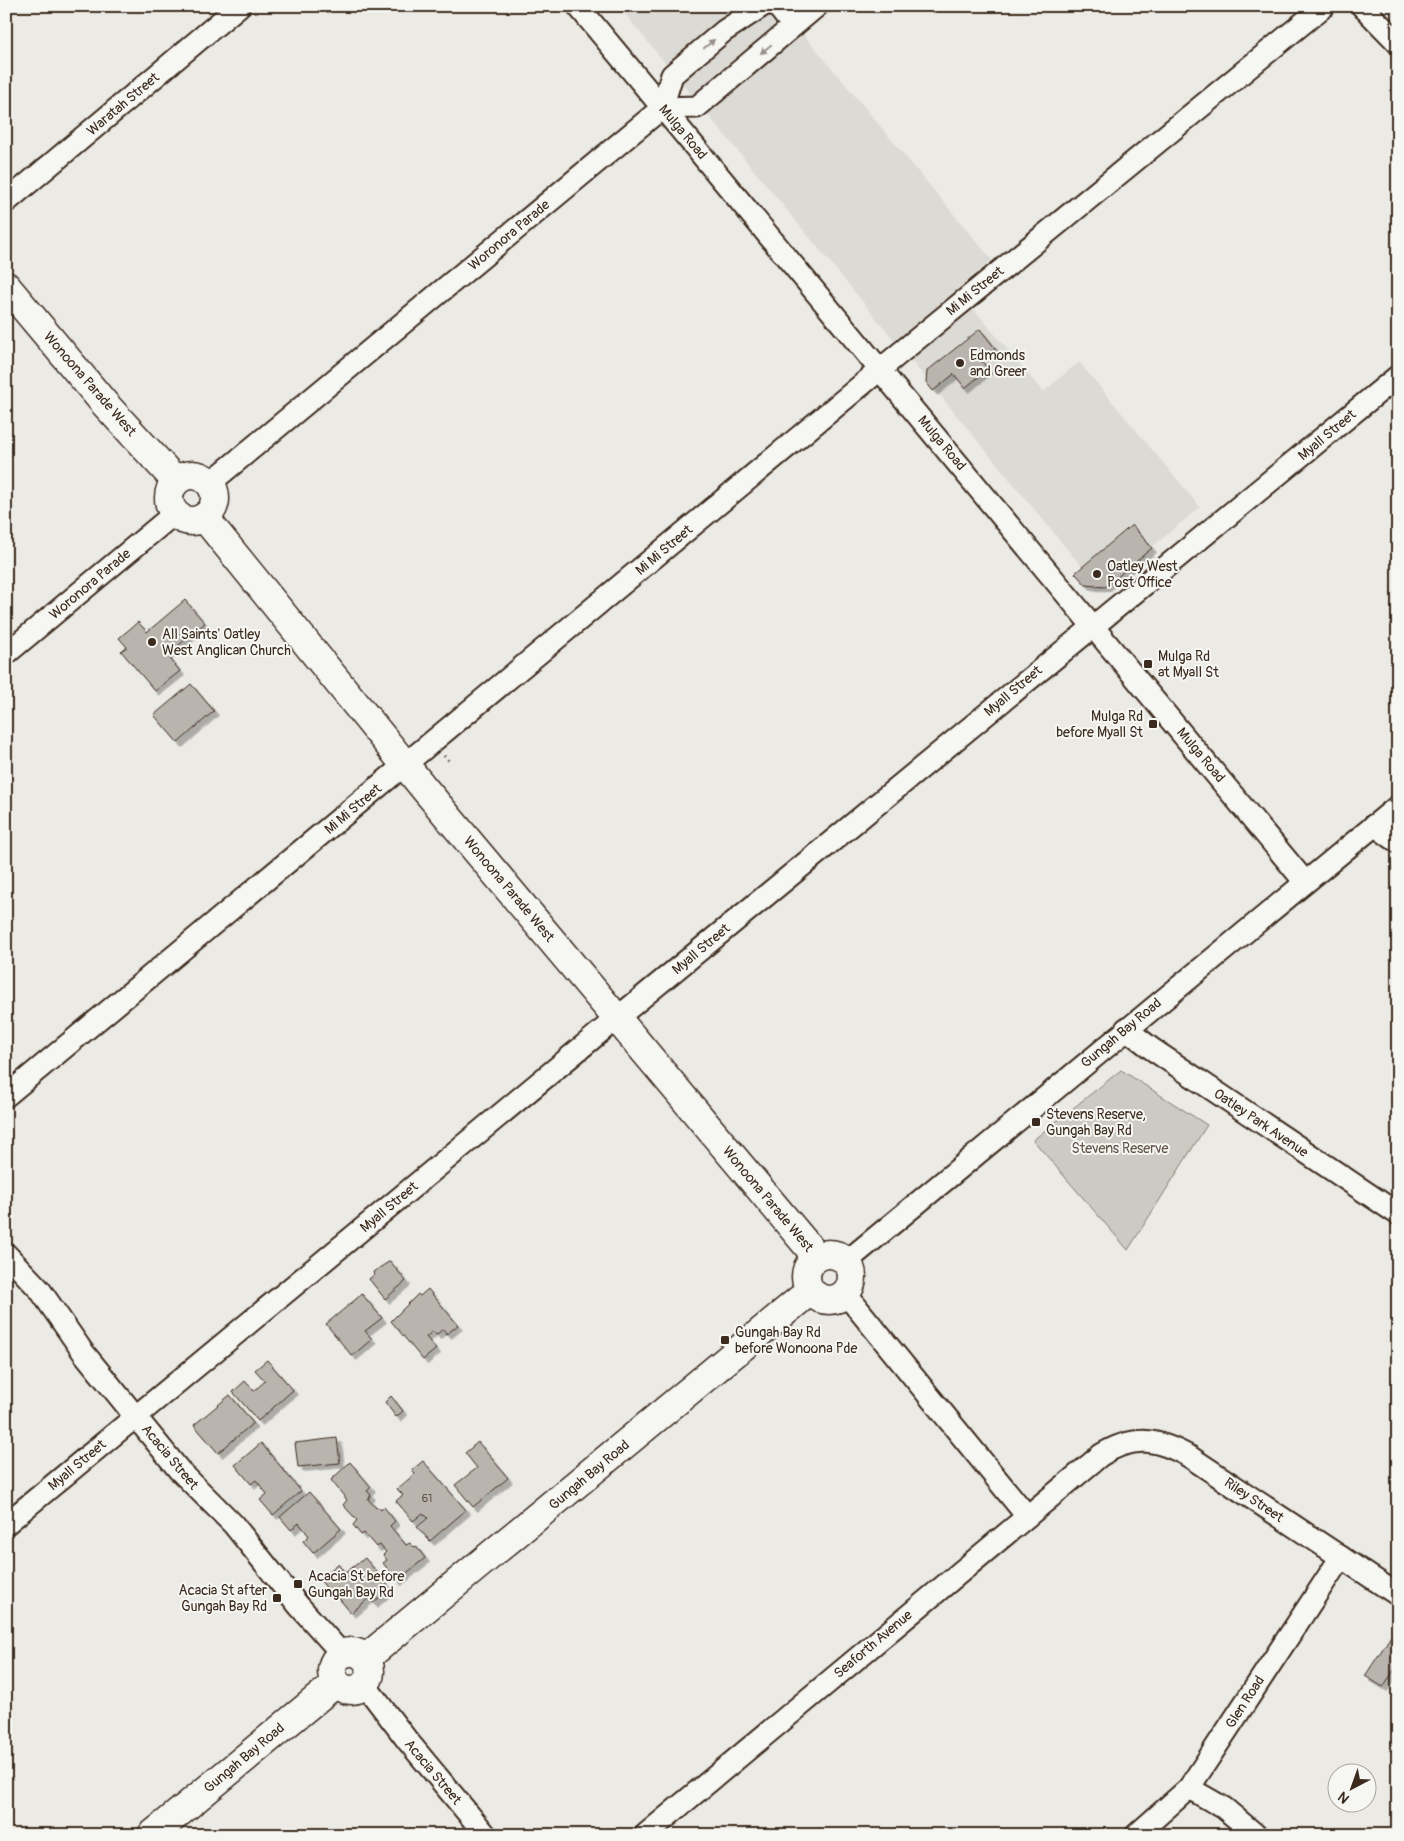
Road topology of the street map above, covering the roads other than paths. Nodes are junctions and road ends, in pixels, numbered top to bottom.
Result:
1 (239, 6) edge
2 (578, 6) edge
3 (762, 6) edge
4 (778, 6) edge
5 (817, 6) edge
6 (1324, 6) edge
7 (1362, 6) edge
8 (793, 26) junction
9 (1398, 43) edge
10 (662, 108) junction
11 (6, 202) edge
12 (6, 286) edge
13 (880, 369) junction
14 (1398, 376) edge
15 (176, 481) junction
16 (209, 484) junction
17 (175, 514) junction
18 (204, 517) junction
19 (1094, 626) junction
20 (6, 654) edge
21 (406, 764) junction
22 (1398, 806) edge
23 (1374, 826) junction
24 (1398, 842) edge
25 (1305, 882) junction
26 (617, 1018) junction
27 (1126, 1029) junction
28 (6, 1096) edge
29 (1398, 1214) edge
30 (6, 1254) edge
31 (817, 1257) junction
32 (846, 1262) junction
33 (810, 1290) junction
34 (845, 1293) junction
35 (136, 1416) junction
36 (1101, 1455) joint
37 (1026, 1516) junction
38 (6, 1524) edge
39 (1341, 1558) junction
40 (1398, 1595) edge
41 (358, 1666) junction
42 (1189, 1788) junction
43 (152, 1835) edge
44 (486, 1835) edge
45 (645, 1835) edge
46 (1136, 1835) edge
47 (1256, 1835) edge

1 - 11 street, Waratah Street
2 - 10 street, Mulga Road
10 -> 3 street
4 - 8 street
5 - 8 street
6 - 13 street, Mi Mi Street
7 - 9 street
8 -> 10 street
10 - 13 street, Mulga Road
10 - 16 street, Woronora Parade
12 - 15 street, Wonoona Parade West
13 - 19 street, Mulga Road
13 - 21 street, Mi Mi Street
14 - 19 street, Myall Street
15 - 16 street
15 - 17 street
16 - 18 street
17 - 18 street
17 - 20 street, Woronora Parade
18 - 21 street, Wonoona Parade West
19 - 25 street, Mulga Road
19 - 26 street, Myall Street
21 - 26 street, Wonoona Parade West
21 - 28 street, Mi Mi Street
22 - 23 street, Gungah Bay Road
23 - 24 street
23 - 25 street, Gungah Bay Road
25 - 27 street, Gungah Bay Road
26 - 31 street, Wonoona Parade West
26 - 35 street, Myall Street
27 - 29 street, Oatley Park Avenue
27 - 32 street, Gungah Bay Road
30 - 35 street, Acacia Street
31 - 32 street
31 - 33 street
32 - 34 street
33 - 34 street
33 - 41 street, Gungah Bay Road
34 - 37 street
35 - 38 street, Myall Street
35 - 41 street, Acacia Street
36 - 37 street, Seaforth Avenue
36 - 39 street, Riley Street
37 - 45 street, Seaforth Avenue
39 - 40 street, Riley Street
39 - 42 street, Glen Road
41 - 43 street, Gungah Bay Road
41 - 44 street, Acacia Street
42 - 46 street, Glen Road
42 - 47 street

